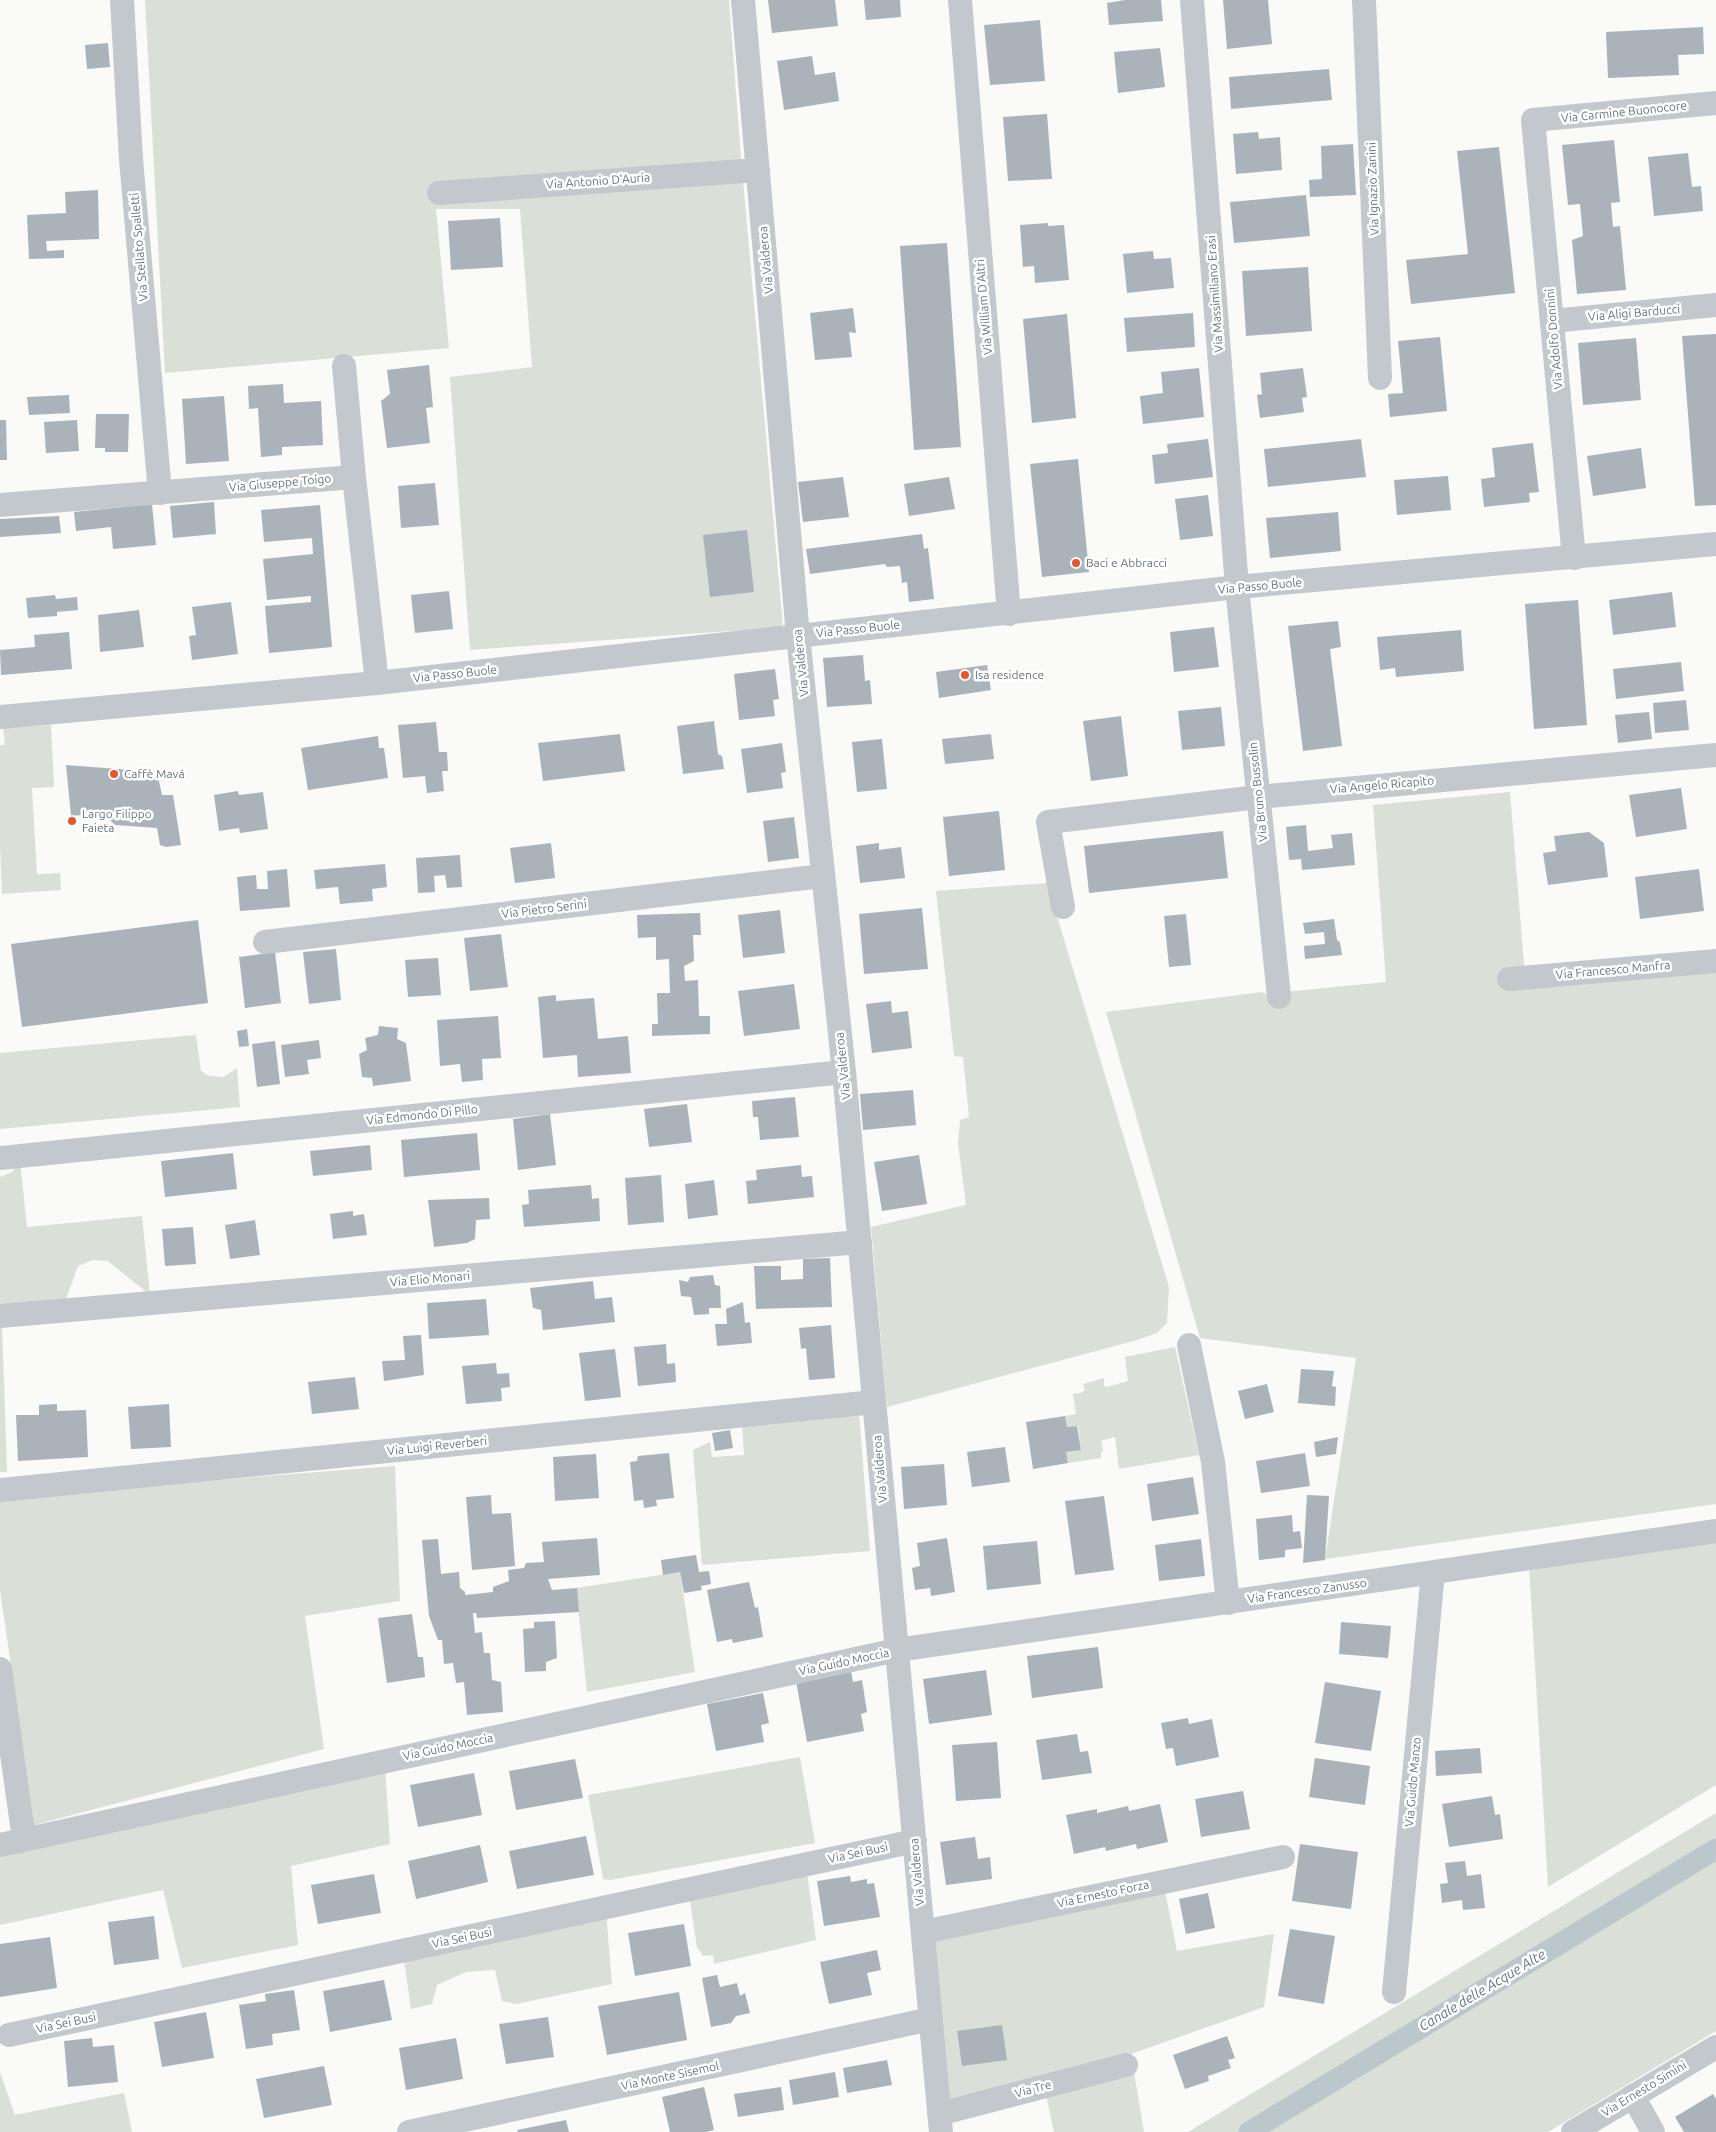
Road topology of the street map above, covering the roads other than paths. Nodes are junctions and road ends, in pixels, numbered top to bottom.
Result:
1 (122, 0) edge
2 (743, 0) edge
3 (960, 0) edge
4 (1192, 0) edge
5 (1364, 0) edge
6 (1716, 103) edge
7 (1533, 120) joint
8 (758, 170) junction
9 (439, 193) dead end
10 (1716, 305) edge
11 (1552, 321) junction
12 (344, 366) dead end
13 (1380, 378) dead end
14 (354, 477) junction
15 (160, 493) junction
16 (0, 505) edge
17 (1716, 544) edge
18 (1574, 558) junction
19 (1237, 587) junction
20 (1009, 614) junction
21 (798, 636) junction
22 (377, 683) junction
23 (0, 717) edge
24 (1716, 755) edge
25 (1258, 797) junction
26 (822, 876) junction
27 (1063, 907) dead end
28 (265, 942) dead end
29 (1716, 960) edge
30 (1509, 979) dead end
31 (1278, 997) dead end
32 (844, 1072) junction
33 (0, 1158) edge
34 (860, 1242) junction
35 (0, 1316) edge
36 (1189, 1345) dead end
37 (874, 1402) junction
38 (0, 1490) edge
39 (1716, 1531) edge
40 (1433, 1572) junction
41 (1228, 1603) junction
42 (897, 1650) junction
43 (0, 1669) edge
44 (24, 1839) junction
45 (914, 1841) junction
46 (0, 1845) edge
47 (1283, 1857) dead end
48 (923, 1932) junction
49 (1394, 1992) dead end
50 (930, 2019) junction
51 (9, 2035) dead end
52 (1716, 2047) edge
53 (1126, 2065) dead end
54 (1633, 2096) junction
55 (940, 2123) edge
56 (479, 2125) edge
57 (408, 2132) edge
58 (1573, 2132) edge
59 (1653, 2132) edge

1 - 15 street, Via Stellato Spalletti
2 - 8 street, Via Valderoa
3 - 20 street, Via William D'Altri
4 - 19 street, Via Massimiliano Erasi
5 - 13 street, Via Ignazio Zanini
6 - 7 street, Via Carmine Buonocore
7 - 11 street, Via Adolfo Donnini
8 - 9 street, Via Antonio D'Auria
8 - 21 street, Via Valderoa
10 - 11 street, Via Aligi Barducci
11 - 18 street, Via Adolfo Donnini
12 - 14 street
14 - 15 street, Via Giuseppe Toigo
14 - 22 street
15 - 16 street, Via Giuseppe Toigo
17 - 18 street, Via Passo Buole
18 - 19 street, Via Passo Buole
19 - 20 street, Via Passo Buole
19 - 25 street, Via Bruno Bussolin
20 - 21 street, Via Passo Buole
21 - 22 street, Via Passo Buole
21 - 26 street, Via Valderoa
22 - 23 street, Via Passo Buole
24 - 25 street, Via Angelo Ricapito
25 - 27 street, Via Angelo Ricapito
25 - 31 street, Via Bruno Bussolin
26 - 28 street, Via Pietro Serini
26 - 32 street, Via Valderoa
29 - 30 street, Via Francesco Manfra
32 - 33 street, Via Edmondo Di Pillo
32 - 34 street, Via Valderoa
34 - 35 street, Via Elio Monari
34 - 37 street, Via Valderoa
36 - 41 street
37 - 38 street, Via Luigi Reverberi
37 - 42 street, Via Valderoa
39 - 40 street, Via Francesco Zanusso
40 - 41 street, Via Francesco Zanusso
40 - 49 street, Via Guido Manzo
41 - 42 street, Via Francesco Zanusso
42 - 44 street, Via Guido Moccia
42 - 45 street, Via Valderoa
43 - 44 street
44 - 46 street, Via Guido Moccia
45 - 48 street, Via Valderoa
45 - 51 street, Via Sei Busi
47 - 48 street, Via Ernesto Forza
48 - 50 street, Via Valderoa
50 - 55 street, Via Valderoa
50 - 56 street, Via Monte Sisemol
52 - 54 street, Via Ernesto Simini
53 - 55 street, Via Tre
54 - 58 street, Via Ernesto Simini
54 - 59 street
56 - 57 street, Via Monte Sisemol

